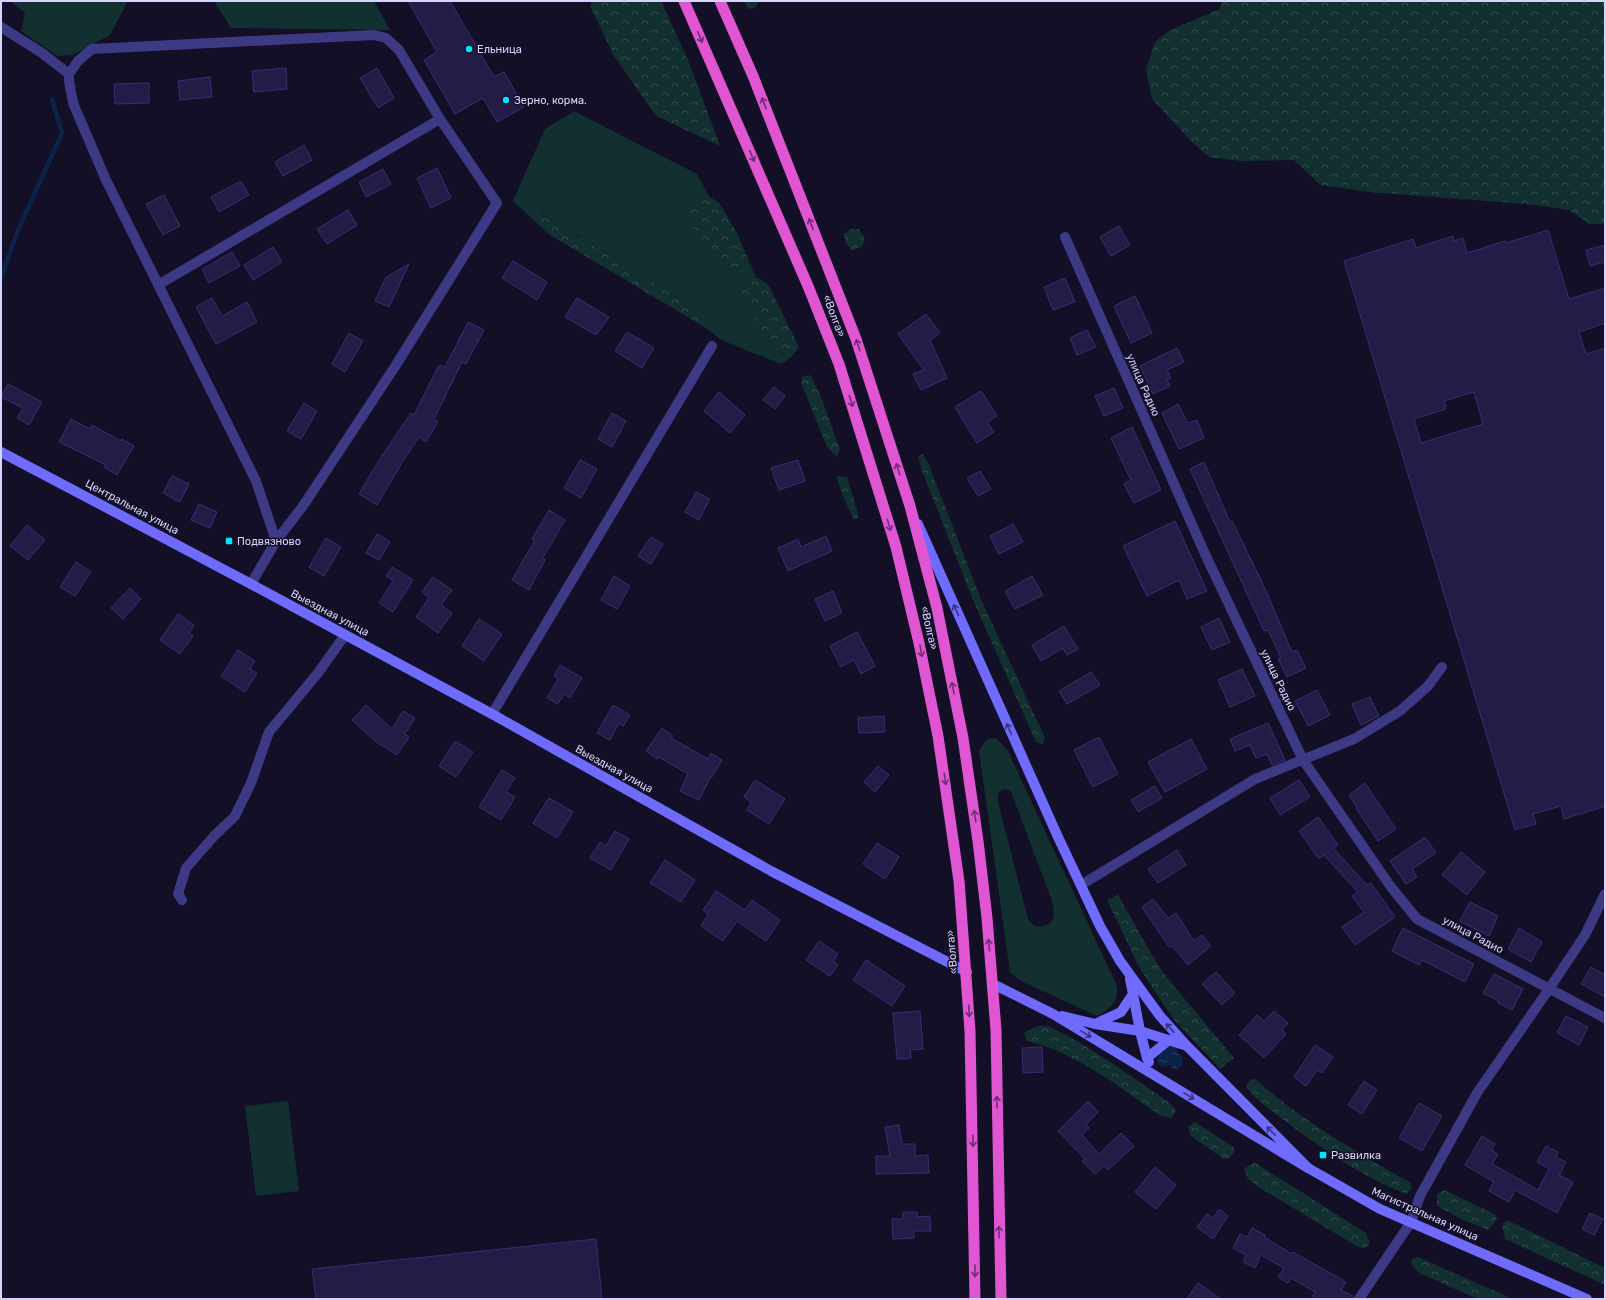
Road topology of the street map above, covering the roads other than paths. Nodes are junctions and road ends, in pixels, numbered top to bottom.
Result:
1 (684, 1) edge
2 (720, 1) edge
3 (1, 28) edge
4 (69, 74) junction
5 (440, 119) junction
6 (1065, 237) dead end
7 (158, 285) junction
8 (712, 346) dead end
9 (1, 452) edge
10 (910, 506) junction
11 (276, 541) junction
12 (251, 584) junction
13 (345, 635) junction
14 (1442, 667) dead end
15 (492, 714) junction
16 (1304, 760) junction
17 (1081, 885) junction
18 (1605, 894) edge
19 (182, 900) dead end
20 (967, 972) junction
21 (1130, 977) junction
22 (993, 984) junction
23 (1550, 989) junction
24 (1133, 994) junction
25 (1053, 1014) junction
26 (1605, 1018) edge
27 (1095, 1024) junction
28 (1140, 1030) junction
29 (1169, 1040) junction
30 (1187, 1046) junction
31 (1148, 1058) junction
32 (1156, 1076) junction
33 (1308, 1168) junction
34 (1411, 1222) junction
35 (975, 1299) edge
36 (1001, 1299) edge
37 (1359, 1299) edge
38 (1587, 1299) edge

1 -> 20 highway, «Волга»
10 -> 2 highway, «Волга»
3 - 4 street
4 - 5 street
4 - 7 street
5 - 7 street
5 - 11 street
6 - 16 street, улица Радио
7 - 11 street
8 - 15 street
9 - 12 main road, Центральная улица
17 -> 10 main road
22 -> 10 highway, «Волга»
11 - 12 street
12 - 13 main road, Выездная улица
13 - 15 main road, Выездная улица
13 - 19 street
14 - 16 street
15 - 20 main road, Выездная улица
16 - 17 street
16 - 23 street, улица Радио
17 - 21 main road
18 - 23 street
20 -> 35 highway, «Волга»
21 - 24 main road
30 -> 21 main road
22 - 25 main road
36 -> 22 highway, «Волга»
23 - 26 street, улица Радио
23 - 34 street
24 - 27 main road
24 - 28 main road
25 - 27 main road
25 -> 32 main road, Магистральная улица
27 - 28 main road
28 - 29 main road
28 - 31 main road
29 - 30 main road
29 - 31 main road
33 -> 30 main road
31 - 32 main road
32 -> 33 main road, Магистральная улица
33 - 34 main road, Магистральная улица
34 - 37 street
34 - 38 main road, Магистральная улица

